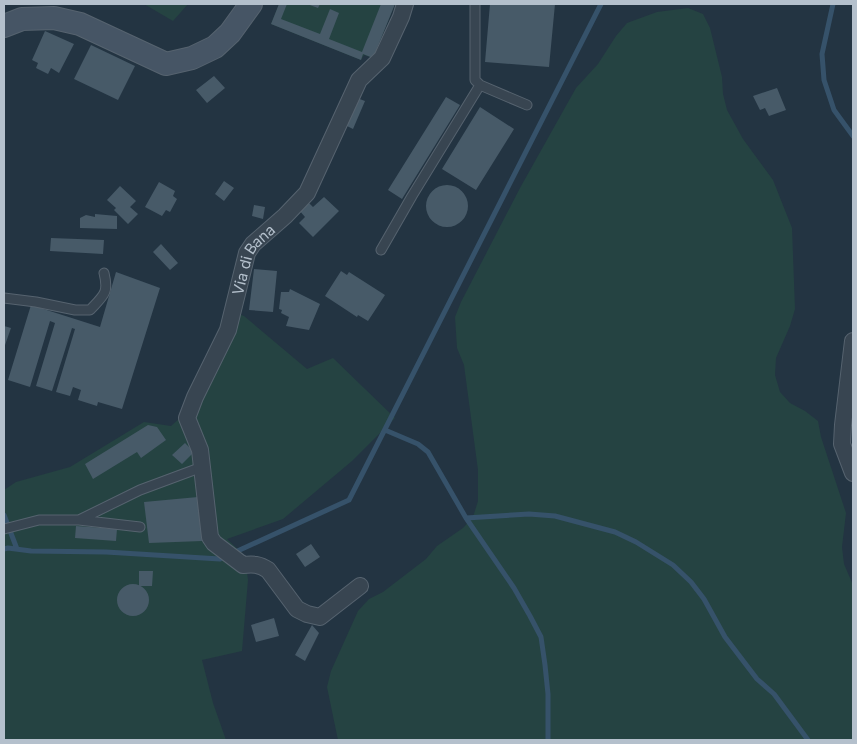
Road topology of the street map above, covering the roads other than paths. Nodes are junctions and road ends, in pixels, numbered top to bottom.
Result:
1 (251, 4) edge
2 (404, 4) edge
3 (475, 4) edge
4 (4, 26) edge
5 (480, 85) junction
6 (527, 105) dead end
7 (381, 250) dead end
8 (104, 273) dead end
9 (4, 298) edge
10 (853, 341) edge
11 (202, 467) junction
12 (853, 473) edge
13 (79, 520) junction
14 (140, 527) dead end
15 (4, 528) edge
16 (360, 586) dead end

1 - 4 street
2 - 11 street, Via di Bana
3 - 5 lane
5 - 6 lane
5 - 7 lane
8 - 9 lane
10 - 12 street
11 - 13 lane
11 - 16 street, Via di Bana
13 - 14 lane
13 - 15 lane

